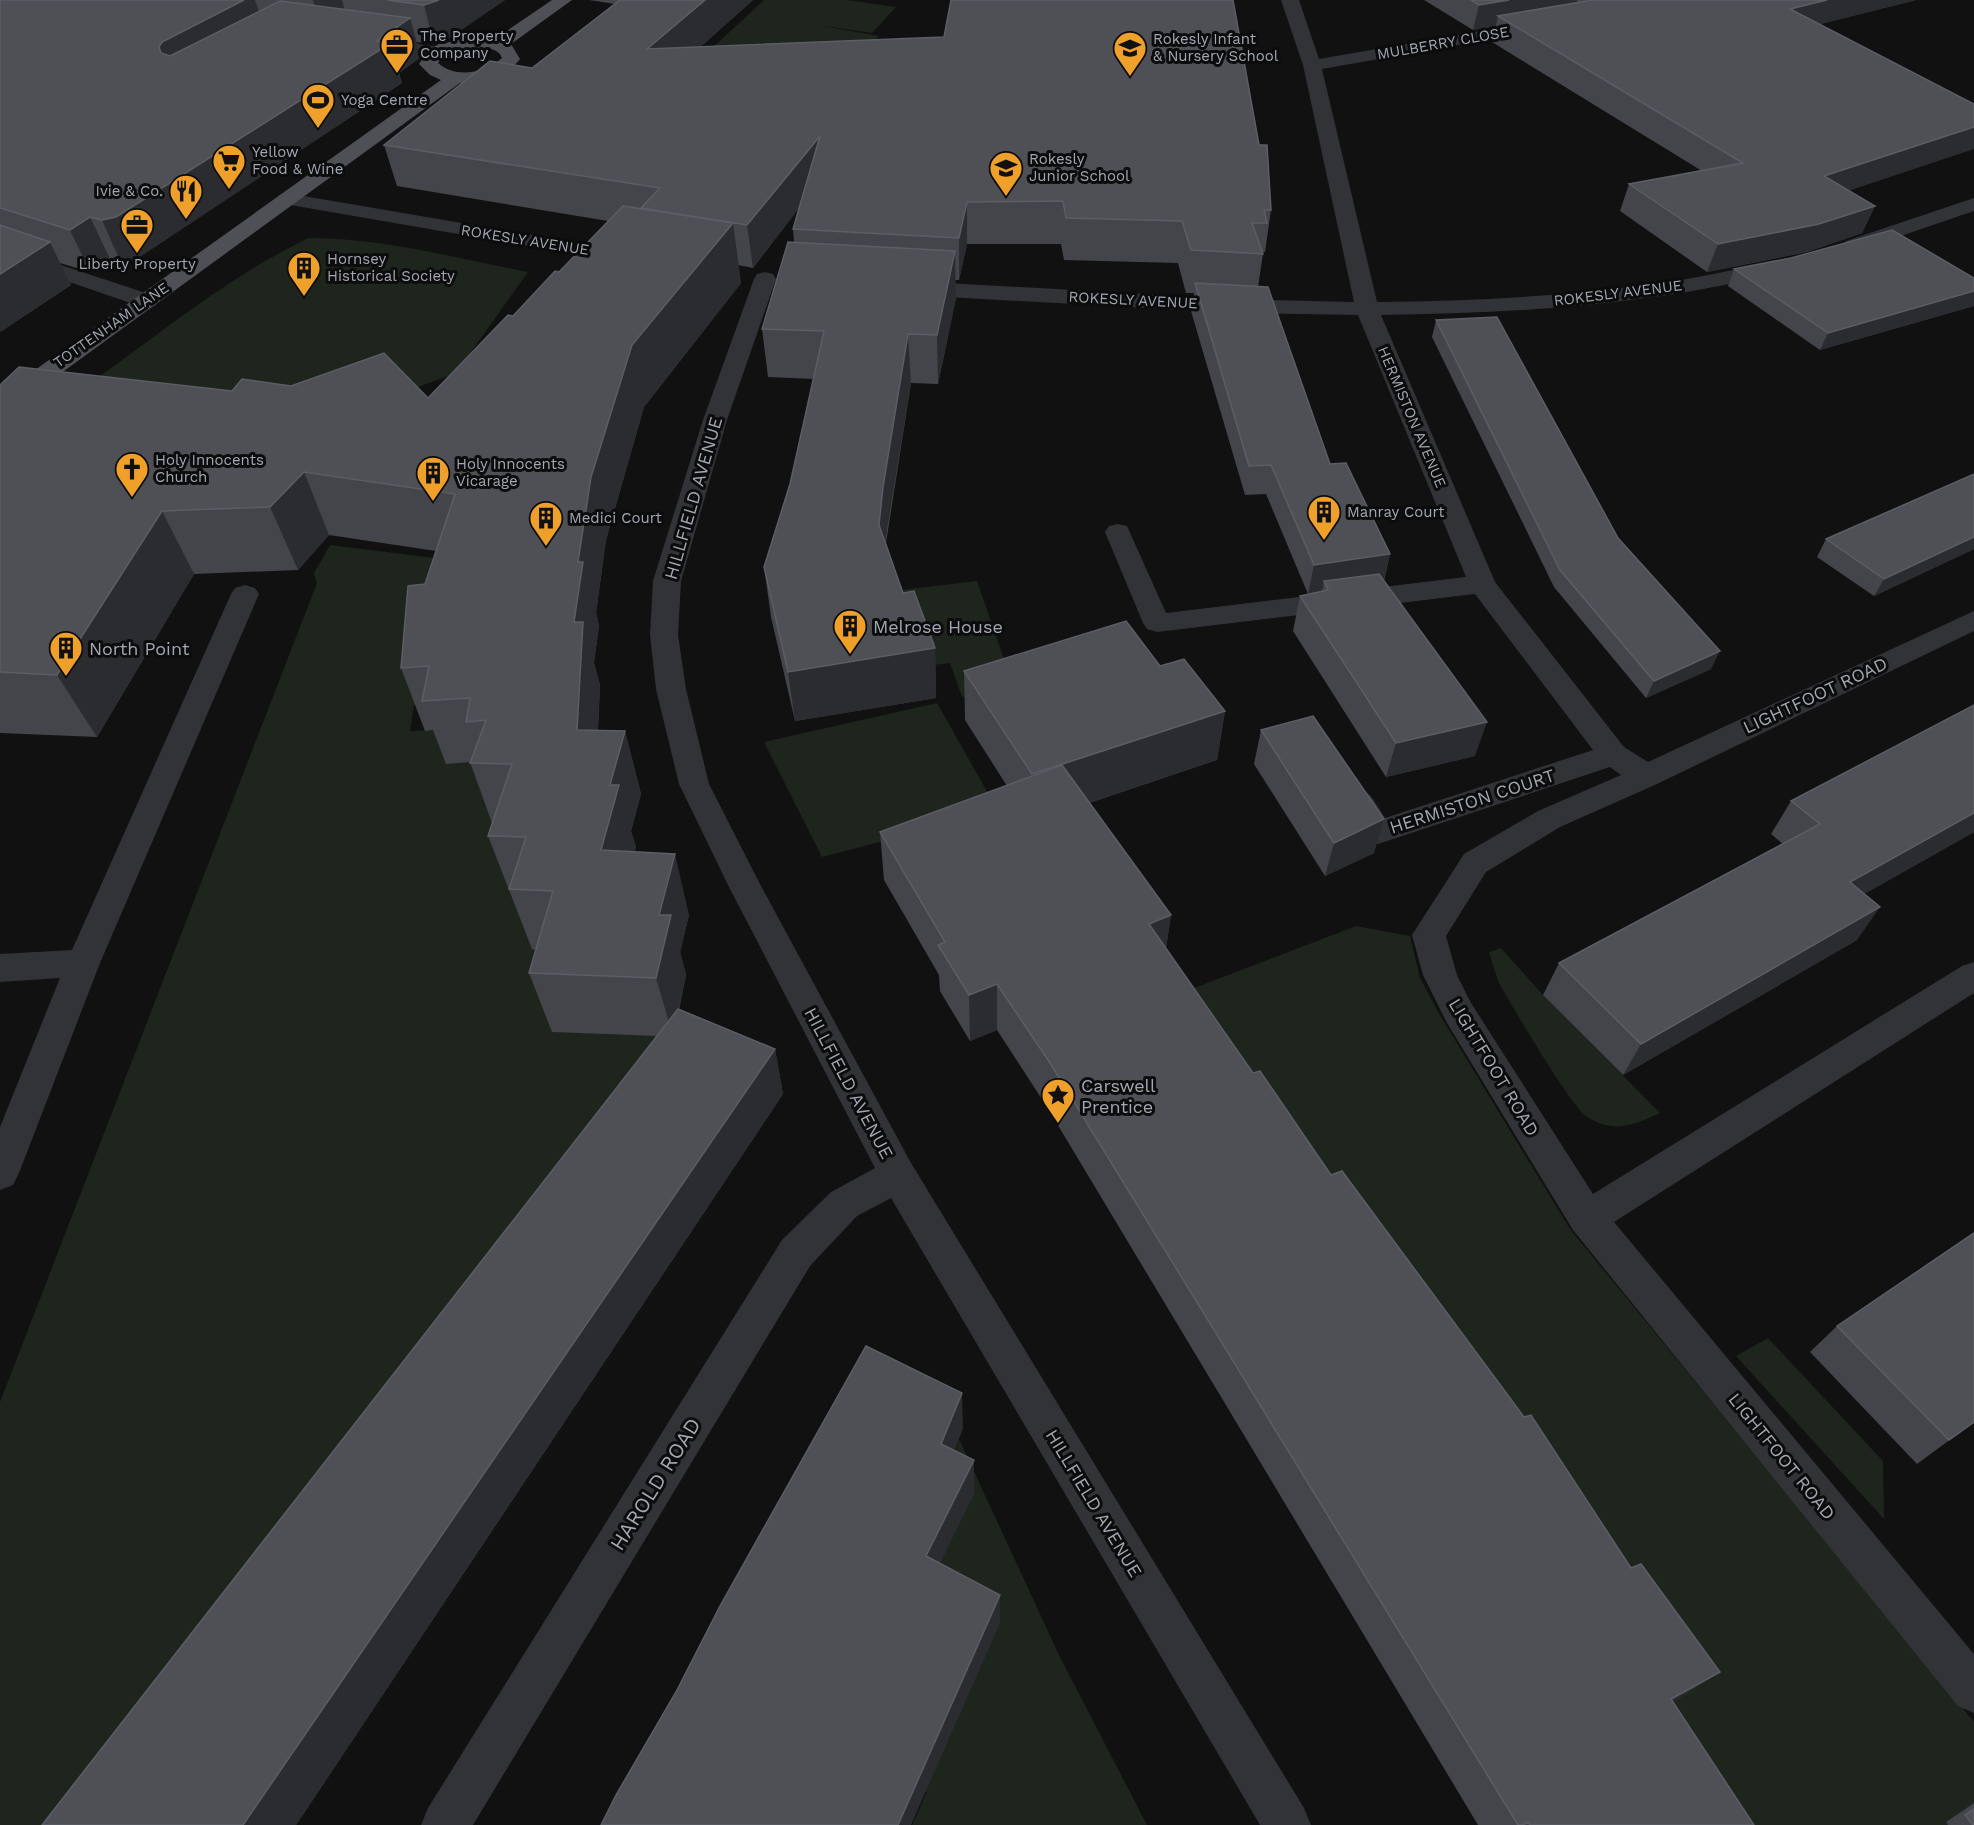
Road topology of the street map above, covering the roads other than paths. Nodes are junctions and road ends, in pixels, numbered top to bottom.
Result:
1 (563, 0) edge
2 (1290, 0) edge
3 (1551, 24) edge
4 (355, 41) edge
5 (498, 45) junction
6 (438, 52) junction
7 (1312, 65) junction
8 (457, 77) junction
9 (286, 199) junction
10 (1974, 204) edge
11 (0, 252) edge
12 (1833, 253) edge
13 (650, 261) edge
14 (1791, 264) edge
15 (766, 278) dead end
16 (885, 286) edge
17 (147, 301) junction
18 (1367, 309) junction
19 (0, 406) edge
20 (1118, 532) dead end
21 (1482, 584) junction
22 (244, 594) dead end
23 (1974, 620) edge
24 (1613, 755) junction
25 (1336, 770) edge
26 (1646, 776) junction
27 (83, 963) junction
28 (0, 968) edge
29 (1974, 976) edge
30 (0, 1173) edge
31 (898, 1174) junction
32 (1587, 1218) junction
33 (1974, 1690) edge
34 (445, 1825) edge
35 (1287, 1825) edge

1 - 5 main road
2 - 7 street, HERMISTON AVENUE
3 - 7 street, MULBERRY CLOSE
4 - 6 street
5 - 6 main road
5 - 8 main road, TOTTENHAM LANE
6 - 8 main road, TOTTENHAM LANE
7 - 18 street, HERMISTON AVENUE
8 - 9 main road, TOTTENHAM LANE
9 - 13 street, ROKESLY AVENUE
9 - 17 main road, TOTTENHAM LANE
10 - 12 street
11 - 17 street
14 - 18 street, ROKESLY AVENUE
15 - 31 street, HILLFIELD AVENUE
16 - 18 street, ROKESLY AVENUE
17 - 19 main road, TOTTENHAM LANE
18 - 21 street, HERMISTON AVENUE
20 - 21 street
21 - 24 street, HERMISTON AVENUE
22 - 27 street
23 - 26 street, LIGHTFOOT ROAD
24 - 25 street, HERMISTON COURT
24 - 26 street, HERMISTON AVENUE
26 - 32 street, LIGHTFOOT ROAD
27 - 28 street
27 - 30 street
29 - 32 street
31 - 34 street, HAROLD ROAD
31 - 35 street, HILLFIELD AVENUE
32 - 33 street, LIGHTFOOT ROAD

